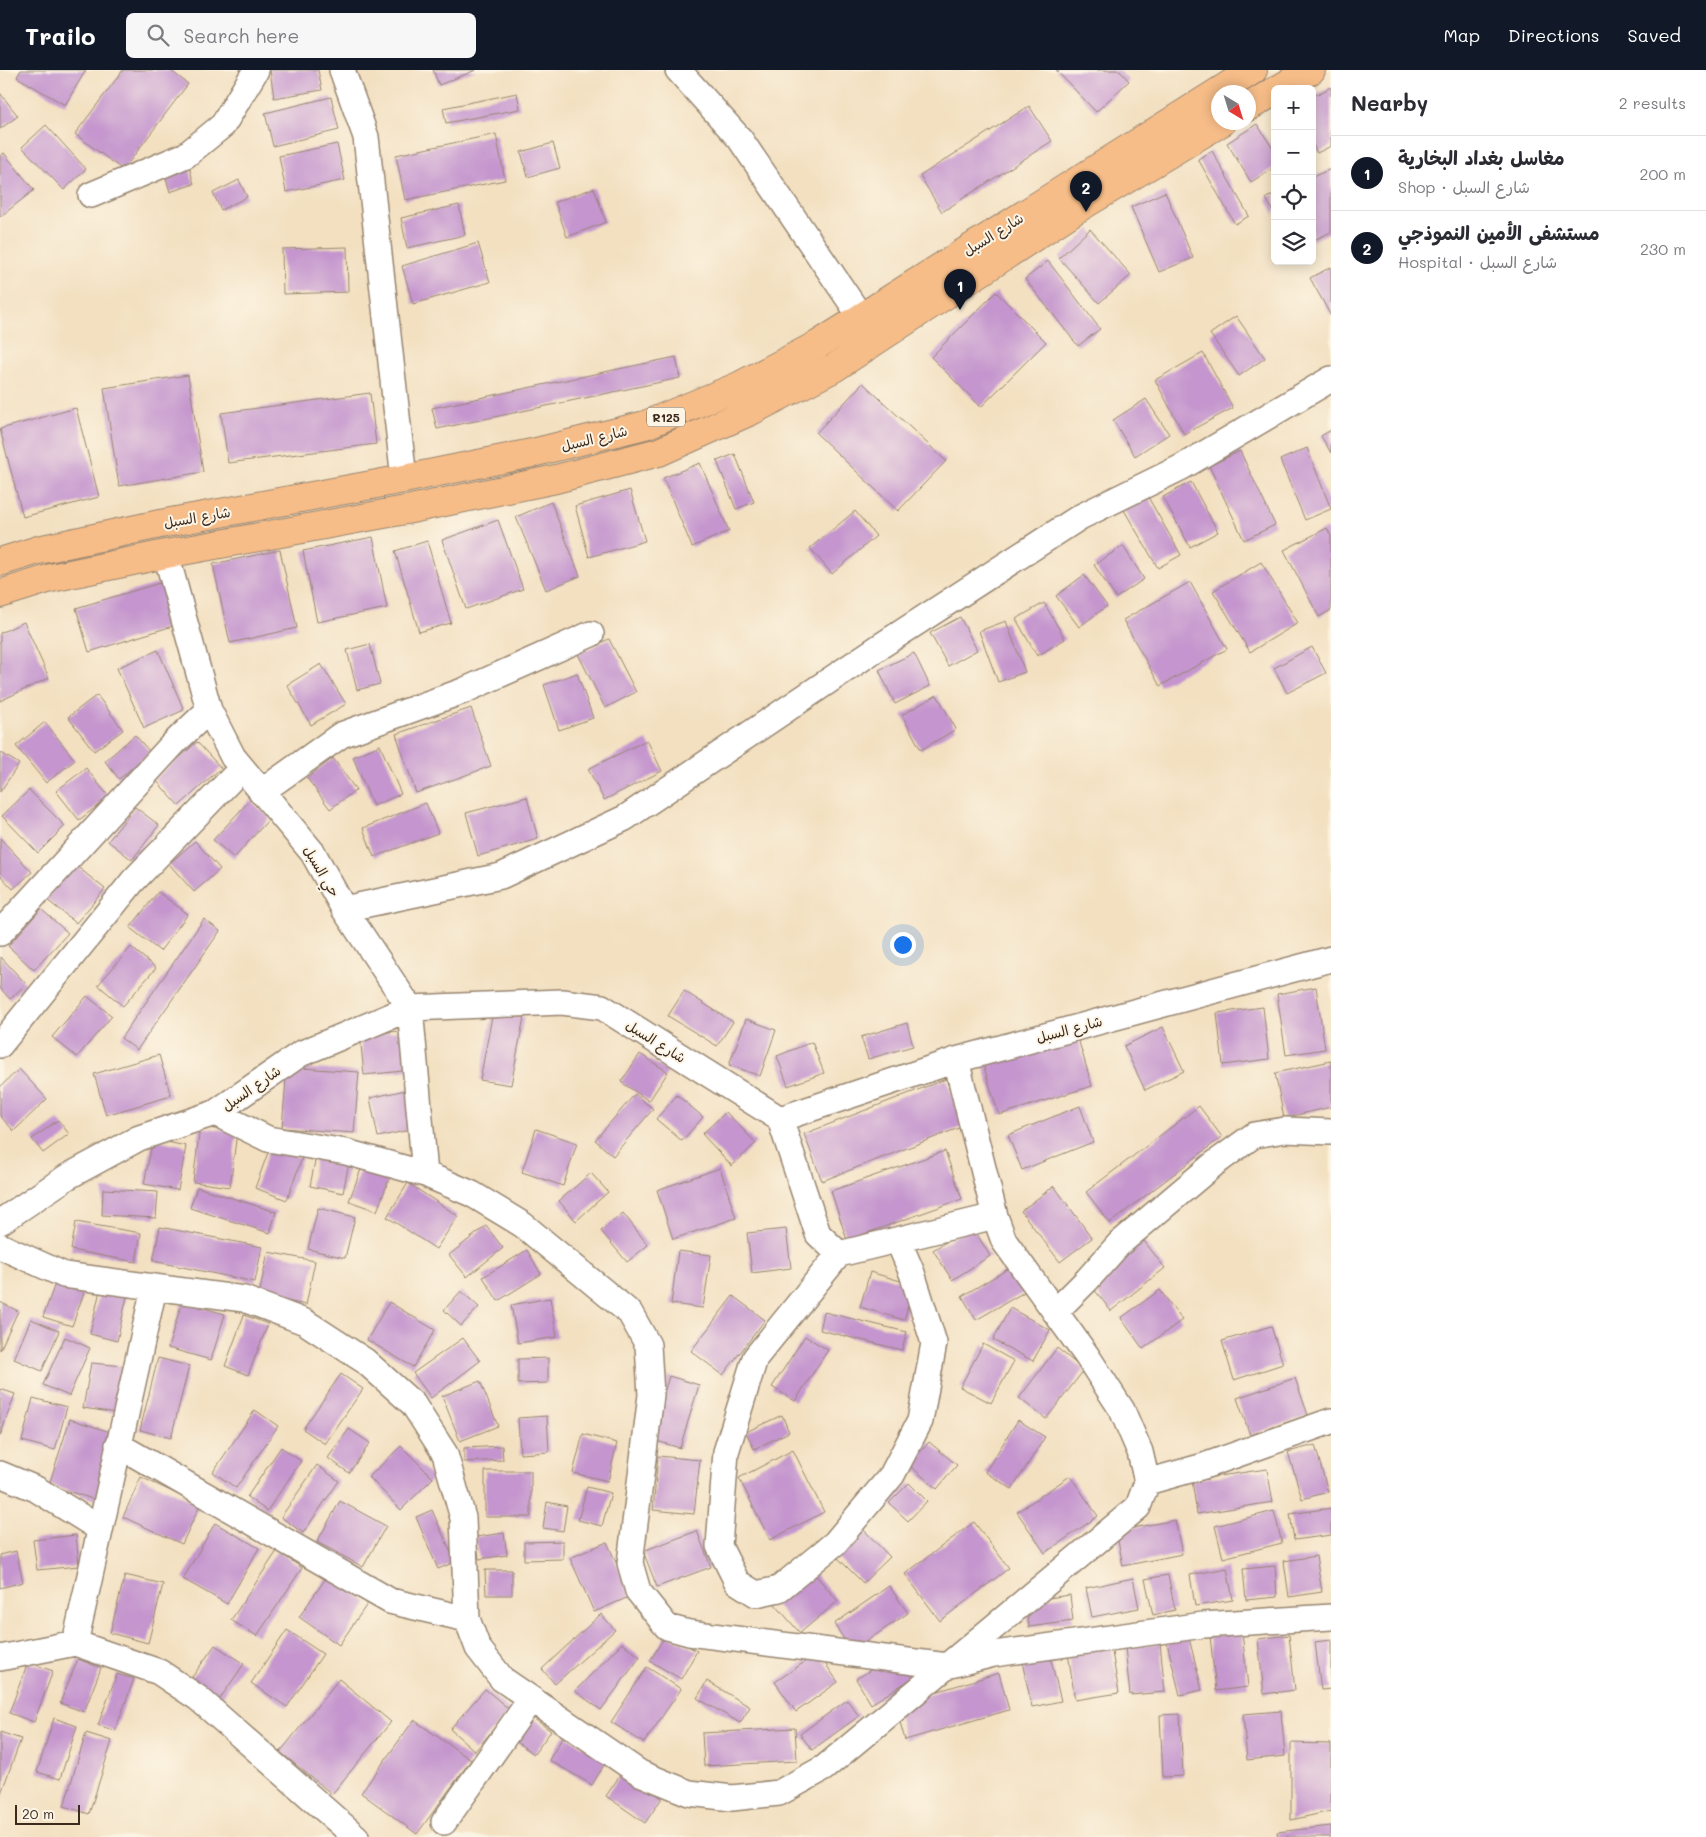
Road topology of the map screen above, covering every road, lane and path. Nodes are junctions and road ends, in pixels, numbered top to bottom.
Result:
1 (256, 70) edge
2 (342, 70) edge
3 (678, 70) edge
4 (1252, 70) edge
5 (1311, 70) edge
6 (1286, 85) edge
7 (1271, 94) edge
8 (1256, 103) edge
9 (1211, 129) edge
10 (91, 195) dead end
11 (861, 317) junction
12 (1331, 379) edge
13 (404, 479) junction
14 (166, 554) junction
15 (0, 562) edge
16 (0, 594) edge
17 (591, 634) dead end
18 (209, 710) junction
19 (242, 768) junction
20 (261, 792) junction
21 (344, 909) junction
22 (0, 933) edge
23 (1331, 959) edge
24 (410, 1008) junction
25 (0, 1045) edge
26 (956, 1060) junction
27 (215, 1113) junction
28 (780, 1119) junction
29 (1331, 1132) edge
30 (425, 1174) junction
31 (995, 1216) junction
32 (0, 1222) edge
33 (898, 1240) junction
34 (0, 1246) edge
35 (839, 1254) junction
36 (154, 1288) junction
37 (1055, 1312) junction
38 (1331, 1421) edge
39 (118, 1446) junction
40 (0, 1474) edge
41 (1147, 1482) junction
42 (99, 1528) junction
43 (1331, 1617) edge
44 (467, 1620) junction
45 (75, 1643) junction
46 (0, 1658) edge
47 (947, 1666) junction
48 (531, 1699) junction
49 (444, 1822) dead end
50 (356, 1837) edge

1 - 10 street
2 - 13 street
3 - 11 street
4 - 11 main road, شارع السبل / R125
5 - 6 main road
7 - 8 main road
9 - 14 main road, شارع السبل / R125
11 - 13 main road, شارع السبل / R125
12 - 21 street
13 - 15 main road, شارع السبل / R125
14 - 16 main road, شارع السبل / R125
14 - 18 street, حي السبل
17 - 20 street
18 - 19 street, حي السبل
18 - 22 street
19 - 20 street, حي السبل
19 - 25 street
20 - 21 street, حي السبل
21 - 24 street, حي السبل
23 - 26 street, شارع السبل
24 - 27 street, شارع السبل
24 - 28 street, شارع السبل
24 - 30 street, حي السبل
26 - 28 street, شارع السبل
26 - 31 street
27 - 30 street
27 - 32 street, شارع السبل
28 - 35 street
29 - 37 street
30 - 47 street
31 - 33 street
31 - 37 street
33 - 35 street
33 - 35 street
34 - 36 street
36 - 39 street
36 - 44 street
37 - 41 street
38 - 41 street
39 - 42 street
39 - 44 street
40 - 42 street
41 - 47 street
42 - 45 street
43 - 47 street
44 - 48 street
45 - 46 street
45 - 50 street
47 - 48 street
48 - 49 street

